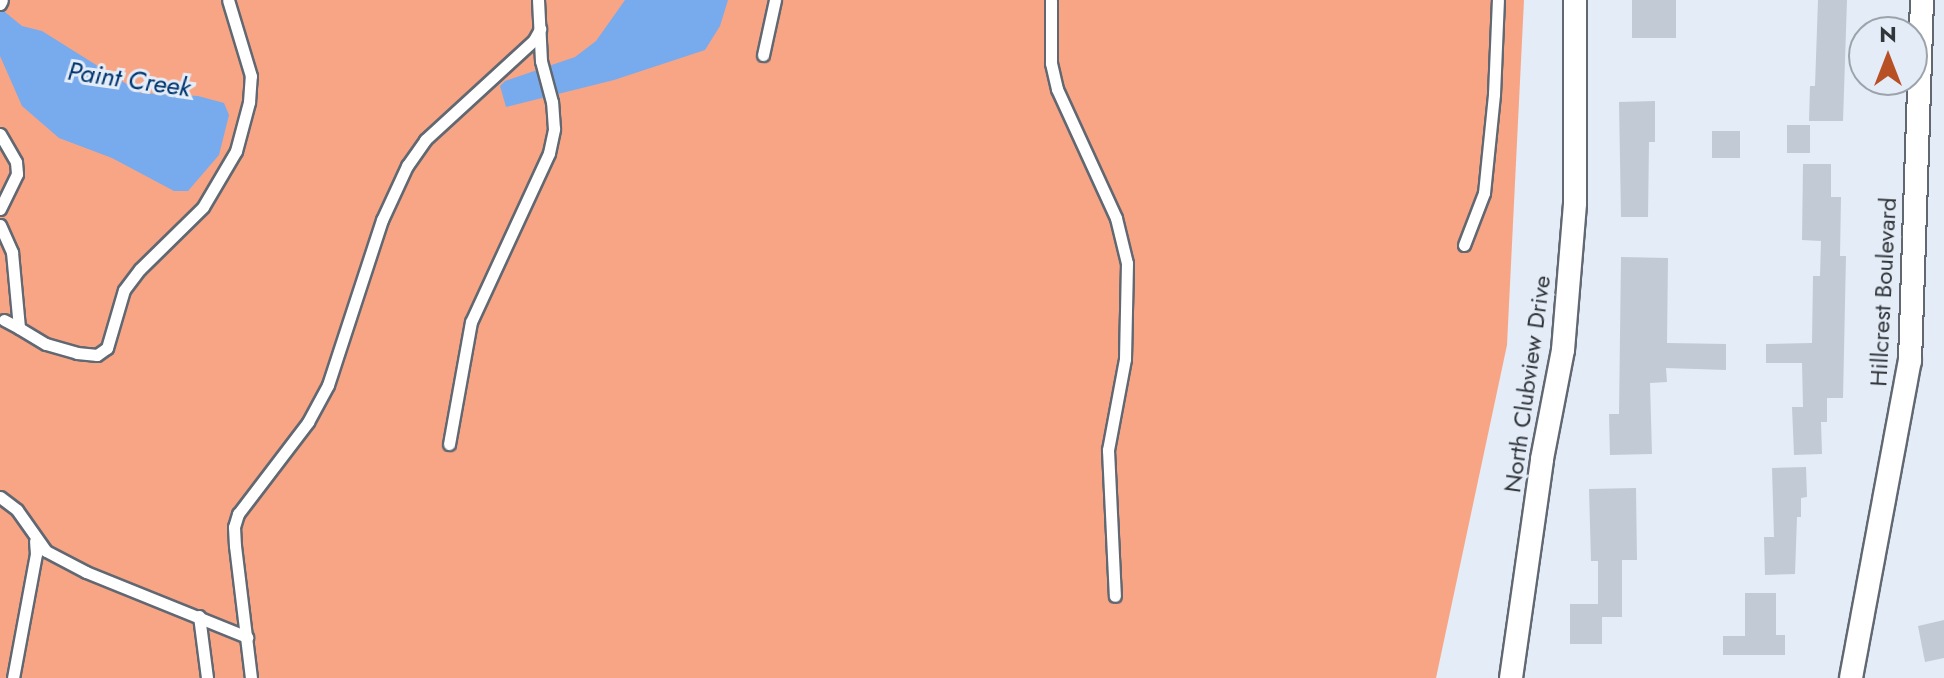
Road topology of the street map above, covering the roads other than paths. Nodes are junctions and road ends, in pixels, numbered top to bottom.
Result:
1 (228, 0) edge
2 (538, 0) edge
3 (775, 0) edge
4 (1051, 0) edge
5 (1498, 0) edge
6 (1575, 0) edge
7 (1922, 0) edge
8 (540, 29) junction
9 (763, 55) dead end
10 (0, 134) edge
11 (0, 209) edge
12 (0, 225) edge
13 (1464, 245) dead end
14 (4, 320) dead end
15 (19, 328) junction
16 (449, 444) dead end
17 (0, 497) edge
18 (35, 540) junction
19 (1115, 596) dead end
20 (199, 616) junction
21 (247, 637) junction
22 (13, 678) edge
23 (207, 678) edge
24 (251, 678) edge
25 (1511, 678) edge
26 (1851, 678) edge

1 - 15 lane
2 - 8 lane
3 - 9 lane
4 - 19 lane
5 - 13 lane
6 - 25 street, North Clubview Drive
7 - 26 street, Hillcrest Boulevard
8 - 16 lane
8 - 21 lane
10 - 11 lane
12 - 15 lane
14 - 15 lane
17 - 18 lane
18 - 20 lane
18 - 22 lane
20 - 21 lane
20 - 23 lane
21 - 24 lane

